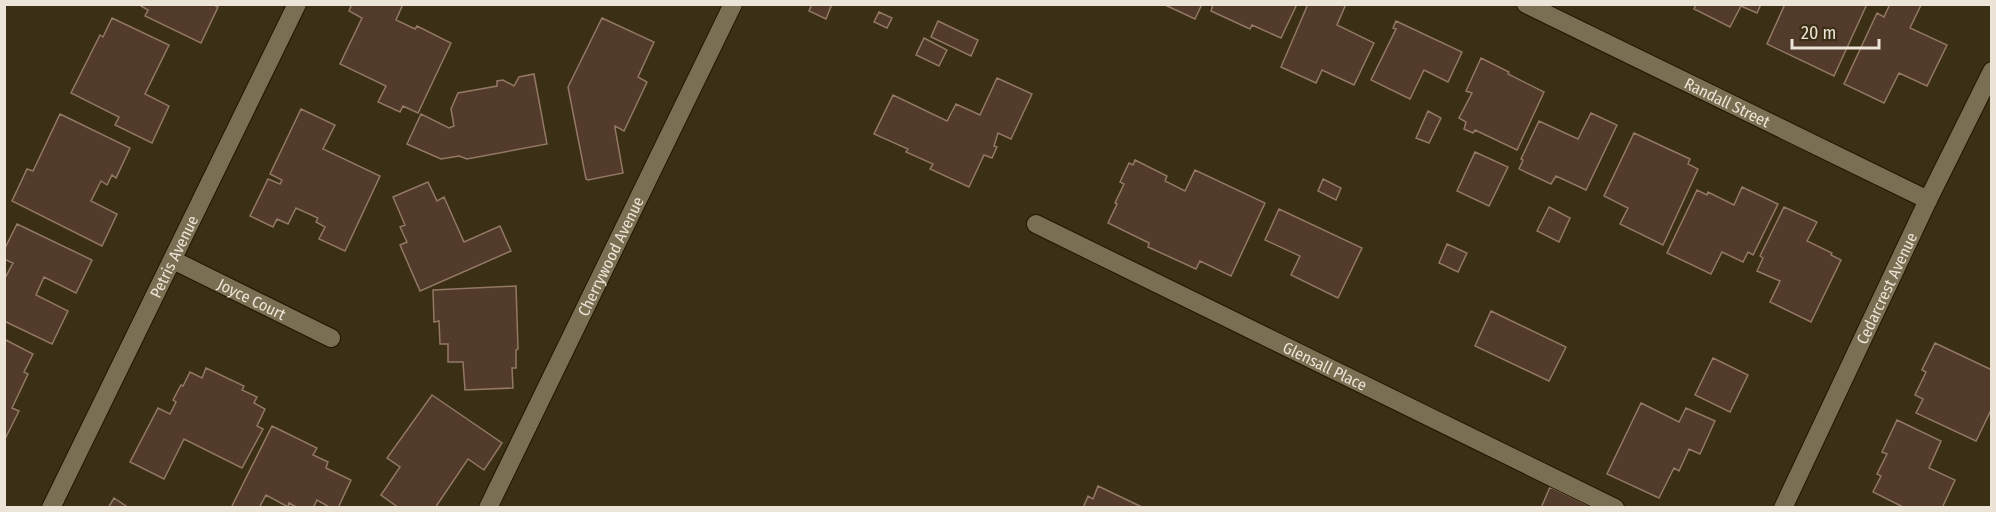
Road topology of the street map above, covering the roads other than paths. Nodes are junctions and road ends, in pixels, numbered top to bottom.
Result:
1 (297, 4) edge
2 (733, 4) edge
3 (1526, 4) edge
4 (1992, 71) edge
5 (1928, 200) junction
6 (1036, 224) dead end
7 (173, 260) junction
8 (331, 338) dead end
9 (51, 507) edge
10 (488, 507) edge
11 (1615, 507) edge
12 (1783, 507) edge

1 - 7 street, Petris Avenue
2 - 10 street, Cherrywood Avenue
3 - 5 street, Randall Street
4 - 5 street, Cedarcrest Avenue
5 - 12 street, Cedarcrest Avenue
6 - 11 street, Glensall Place
7 - 8 street, Joyce Court
7 - 9 street, Petris Avenue

